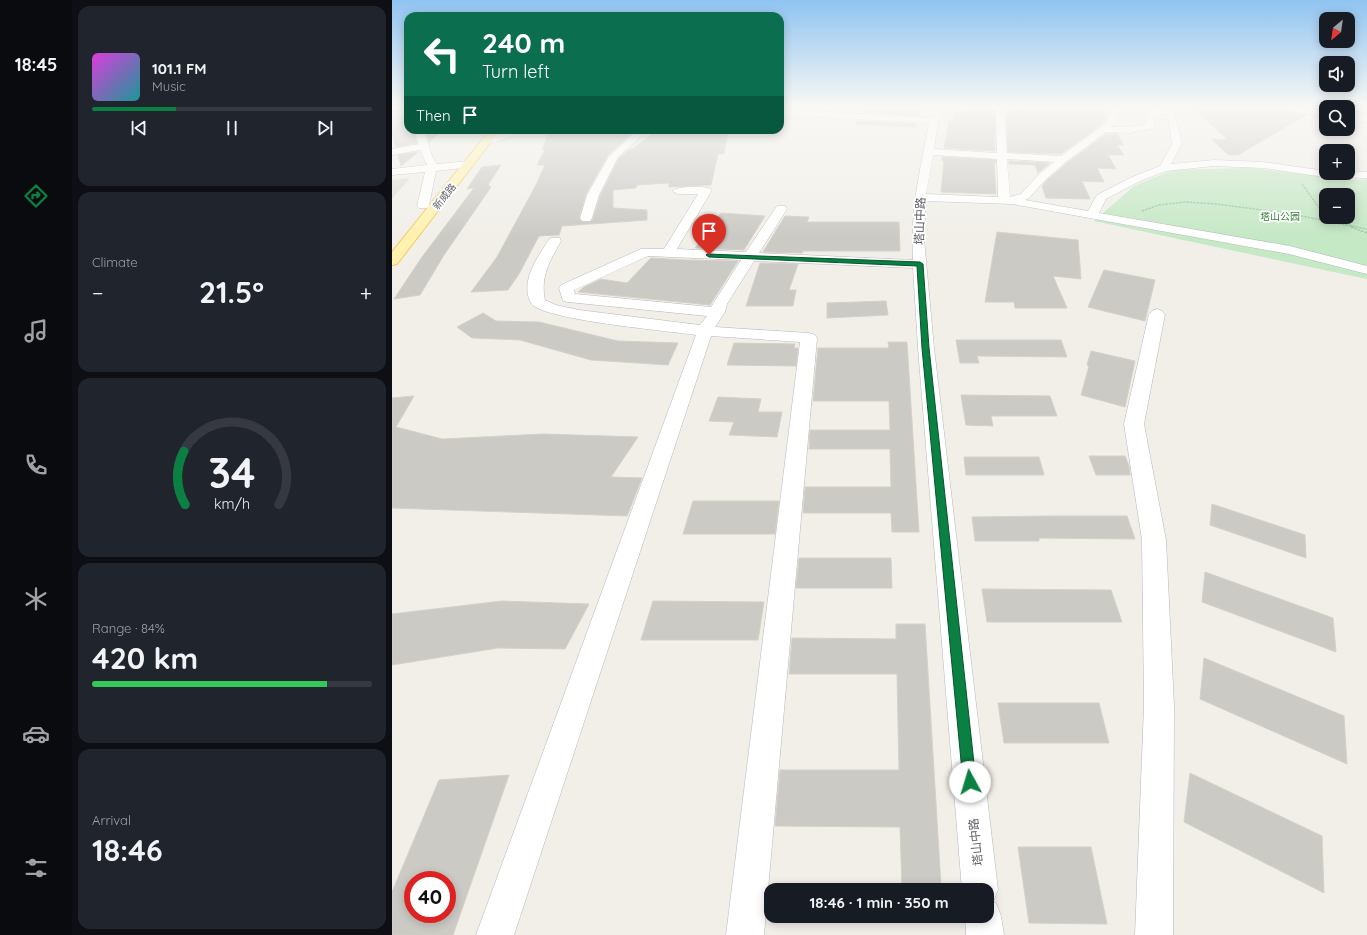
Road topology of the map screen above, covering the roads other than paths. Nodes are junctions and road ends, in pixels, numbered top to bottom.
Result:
1 (393, 151) edge
2 (426, 151) junction
3 (475, 151) edge
4 (620, 151) edge
5 (1001, 151) edge
6 (1074, 151) edge
7 (1174, 151) edge
8 (928, 152) joint
9 (1001, 156) junction
10 (1063, 159) junction
11 (464, 165) junction
12 (432, 168) junction
13 (1164, 168) junction
14 (392, 172) edge
15 (1367, 175) edge
16 (678, 191) dead end
17 (920, 197) junction
18 (1008, 200) junction
19 (423, 206) junction
20 (781, 209) dead end
21 (1092, 215) junction
22 (586, 218) dead end
23 (555, 240) dead end
24 (392, 244) edge
25 (668, 253) junction
26 (750, 257) junction
27 (392, 261) edge
28 (920, 264) junction
29 (1367, 270) edge
30 (1157, 314) dead end
31 (711, 322) junction
32 (979, 883) edge
33 (984, 923) edge
34 (495, 935) edge
35 (745, 935) edge
36 (985, 935) edge
37 (1154, 935) edge

1 - 2 street
2 - 11 street
2 - 12 street
3 - 11 main road, 新威路
4 - 22 street
5 - 9 street
6 - 10 street
7 - 13 street
8 - 9 street
8 - 17 street, 塔山中路
9 - 10 street
9 - 18 street
10 - 18 street
11 - 12 street
11 - 19 main road, 新威路
11 - 27 main road, 新威路
12 - 14 street
12 - 19 street
13 - 15 street
13 - 21 street
16 - 25 street
17 - 18 street
17 - 28 street, 塔山中路
18 - 21 street
19 - 24 main road, 新威路
20 - 26 street
21 - 29 street
23 - 31 street
25 - 26 street
25 - 31 street
26 - 28 street
26 - 31 street
28 - 32 street, 塔山中路
30 - 37 street
31 - 34 street
31 - 35 street
33 - 36 street

